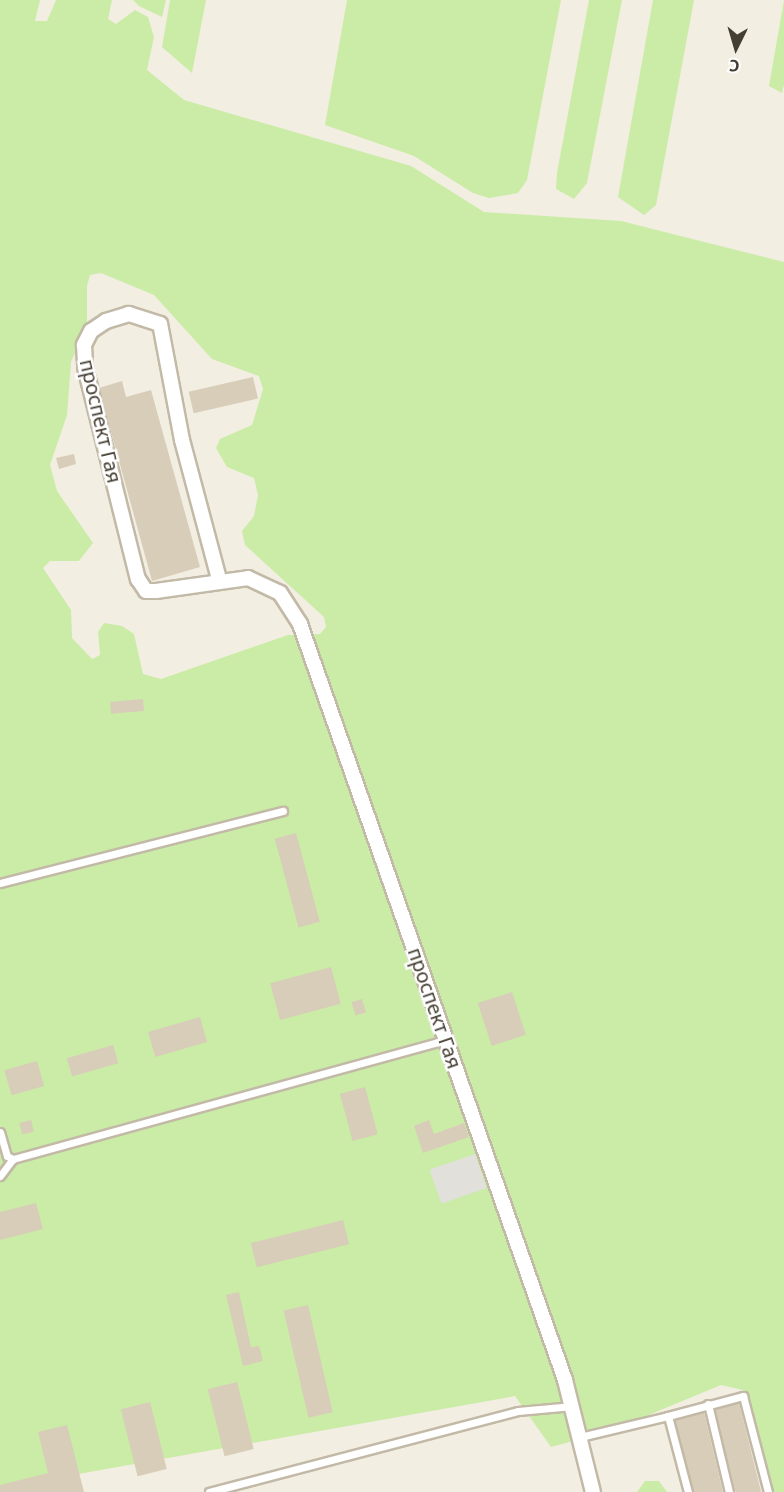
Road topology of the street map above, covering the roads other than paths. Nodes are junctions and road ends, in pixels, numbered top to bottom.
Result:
1 (219, 579) junction
2 (283, 811) dead end
3 (0, 883) edge
4 (446, 1040) junction
5 (0, 1132) edge
6 (13, 1159) junction
7 (0, 1176) edge
8 (708, 1404) junction
9 (573, 1406) junction
10 (668, 1416) junction
11 (580, 1437) junction
12 (209, 1492) edge
13 (593, 1492) edge
14 (688, 1492) edge
15 (729, 1492) edge
16 (768, 1492) edge

1 - 1 street, проспект Гая
1 - 4 street, проспект Гая
2 - 3 lane
4 - 6 lane
4 - 9 street, проспект Гая
5 - 6 lane
6 - 7 lane
8 - 10 lane
8 - 15 lane
8 - 16 lane
9 - 11 street, проспект Гая
9 - 12 lane
10 - 11 lane
10 - 14 lane
11 - 13 street, проспект Гая

